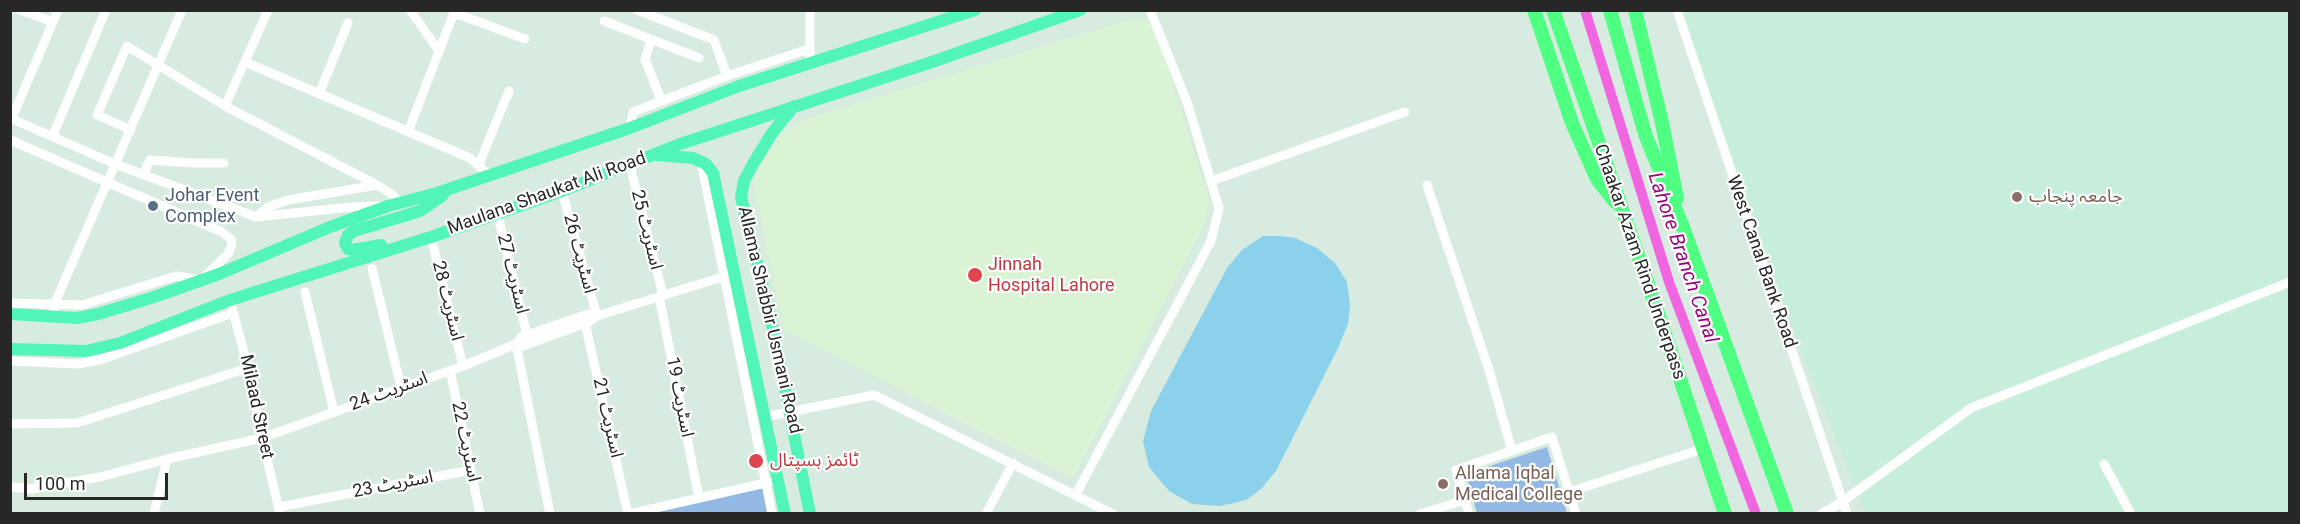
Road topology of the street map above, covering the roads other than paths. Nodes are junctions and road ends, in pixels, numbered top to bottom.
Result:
1 (20, 10) edge
2 (58, 10) edge
3 (106, 10) edge
4 (182, 10) edge
5 (268, 10) edge
6 (637, 10) edge
7 (810, 10) edge
8 (975, 10) edge
9 (1080, 10) edge
10 (1150, 10) edge
11 (1534, 10) edge
12 (1553, 10) edge
13 (1610, 10) edge
14 (1635, 10) edge
15 (1677, 10) edge
16 (414, 13) edge
17 (604, 21) dead end
18 (53, 22) junction
19 (348, 23) dead end
20 (525, 39) dead end
21 (651, 40) junction
22 (809, 49) junction
23 (439, 51) junction
24 (699, 58) dead end
25 (245, 62) junction
26 (810, 63) junction
27 (159, 65) junction
28 (727, 76) junction
29 (509, 91) dead end
30 (319, 94) junction
31 (662, 100) junction
32 (225, 106) junction
33 (794, 106) junction
34 (1405, 112) dead end
35 (11, 118) edge
36 (630, 128) junction
37 (131, 130) junction
38 (408, 132) junction
39 (53, 135) junction
40 (10, 140) edge
41 (656, 155) junction
42 (224, 163) dead end
43 (115, 164) junction
44 (479, 164) junction
45 (630, 166) junction
46 (143, 175) junction
47 (489, 175) junction
48 (1210, 181) junction
49 (108, 182) junction
50 (377, 185) junction
51 (1427, 185) dead end
52 (453, 188) junction
53 (562, 191) junction
54 (394, 205) junction
55 (1622, 211) junction
56 (497, 212) junction
57 (256, 217) junction
58 (1684, 230) junction
59 (431, 237) junction
60 (417, 241) junction
61 (372, 268) dead end
62 (730, 275) junction
63 (201, 280) junction
64 (2289, 282) edge
65 (305, 292) dead end
66 (661, 295) junction
67 (10, 303) edge
68 (232, 307) junction
69 (54, 311) junction
70 (10, 314) edge
71 (597, 316) junction
72 (585, 323) junction
73 (527, 335) junction
74 (516, 344) junction
75 (10, 349) edge
76 (10, 360) edge
77 (463, 366) junction
78 (249, 368) junction
79 (450, 370) junction
80 (401, 387) junction
81 (334, 412) junction
82 (790, 412) junction
83 (765, 417) junction
84 (10, 424) edge
85 (262, 438) junction
86 (1702, 449) junction
87 (1512, 451) junction
88 (167, 459) junction
89 (1013, 462) junction
90 (2104, 465) dead end
91 (471, 470) junction
92 (773, 482) junction
93 (10, 487) edge
94 (1569, 492) junction
95 (1076, 494) junction
96 (699, 498) junction
97 (1465, 500) junction
98 (1842, 502) junction
99 (280, 510) edge
100 (154, 513) edge
101 (480, 513) edge
102 (550, 513) edge
103 (629, 513) edge
104 (772, 513) edge
105 (785, 513) edge
106 (810, 513) edge
107 (986, 513) edge
108 (1113, 513) edge
109 (1420, 513) edge
110 (1469, 513) edge
111 (1576, 513) edge
112 (1725, 513) edge
113 (1787, 513) edge
114 (1821, 513) edge
115 (1846, 513) edge
116 (2131, 513) edge

1 - 18 street
2 - 18 street
3 - 39 street
4 - 27 street
5 - 25 street
6 - 28 street
7 - 22 street
8 - 26 main road, Maulana Shaukat Ali Road
9 - 33 main road, Maulana Shaukat Ali Road
10 - 48 street
11 - 55 highway
12 - 55 highway, Chaakar Azam Rind Underpass
13 - 58 highway
14 - 58 highway
15 - 98 street, West Canal Bank Road
16 - 23 street
17 - 21 street
18 - 35 street
19 - 30 street
20 - 23 street
21 - 24 street
21 - 31 street
22 - 26 street
22 - 28 street
23 - 38 street
25 - 30 street
25 - 32 street
26 - 36 main road, Maulana Shaukat Ali Road
27 - 32 street
27 - 37 street
27 - 37 street
28 - 31 street
29 - 44 street
30 - 38 street
31 - 36 street
32 - 50 street
33 - 41 main road, Maulana Shaukat Ali Road
33 - 82 main road, Allama Shabbir Usmani Road
34 - 48 street
35 - 39 street
36 - 47 main road, Maulana Shaukat Ali Road
37 - 43 street
38 - 44 street
39 - 43 street
40 - 49 street
41 - 45 main road, Maulana Shaukat Ali Road
41 - 62 main road, Allama Shabbir Usmani Road
42 - 46 street
43 - 46 street
43 - 49 street
44 - 47 street
45 - 53 main road, Maulana Shaukat Ali Road
45 - 66 street, اسٹریٹ 25
46 - 57 street
47 - 52 main road, Maulana Shaukat Ali Road
48 - 95 street
49 - 63 street
49 - 69 street
50 - 54 street
50 - 57 street
51 - 87 street
52 - 54 main road, Maulana Shaukat Ali Road
52 - 60 main road
53 - 56 main road, Maulana Shaukat Ali Road
53 - 71 street, اسٹریٹ 26
54 - 57 street
54 - 63 main road, Maulana Shaukat Ali Road
55 - 86 highway, Chaakar Azam Rind Underpass
56 - 59 main road, Maulana Shaukat Ali Road
56 - 73 street, اسٹریٹ 27
58 - 113 highway
59 - 60 main road, Maulana Shaukat Ali Road
59 - 77 street, اسٹریٹ 28
60 - 68 main road, Maulana Shaukat Ali Road
61 - 80 street
62 - 66 street, اسٹریٹ 24
62 - 83 main road, Allama Shabbir Usmani Road
62 - 92 street
63 - 69 main road, Maulana Shaukat Ali Road
64 - 98 street
65 - 81 street
66 - 71 street, اسٹریٹ 24
66 - 96 street, اسٹریٹ 19
67 - 69 street
68 - 75 main road, Maulana Shaukat Ali Road
68 - 76 street
68 - 78 street, Milaad Street
69 - 70 main road, Maulana Shaukat Ali Road
71 - 72 street, اسٹریٹ 24
71 - 73 street, اسٹریٹ 24
72 - 74 street, اسٹریٹ 24
72 - 103 street, اسٹریٹ 21
73 - 74 street, اسٹریٹ 24
74 - 77 street, اسٹریٹ 24
74 - 102 street
77 - 79 street, اسٹریٹ 24
78 - 84 street
78 - 85 street, Milaad Street
79 - 80 street, اسٹریٹ 24
79 - 91 street, اسٹریٹ 22
80 - 81 street, اسٹریٹ 24
81 - 85 street, اسٹریٹ 24
82 - 83 street
82 - 89 street
82 - 106 main road, Allama Shabbir Usmani Road
83 - 92 main road, Allama Shabbir Usmani Road
85 - 88 street, اسٹریٹ 24
85 - 99 street, Milaad Street
86 - 94 street
86 - 112 highway, Chaakar Azam Rind Underpass
87 - 94 street
87 - 97 street
88 - 93 street, اسٹریٹ 24
88 - 100 street
89 - 95 street
89 - 107 street
90 - 116 street
91 - 99 street, اسٹریٹ 23
91 - 101 street, اسٹریٹ 22
92 - 96 street
92 - 104 street
92 - 105 main road, Allama Shabbir Usmani Road
94 - 111 street
95 - 108 street
96 - 103 street
97 - 109 street
97 - 110 street
98 - 114 street
98 - 115 street, West Canal Bank Road

